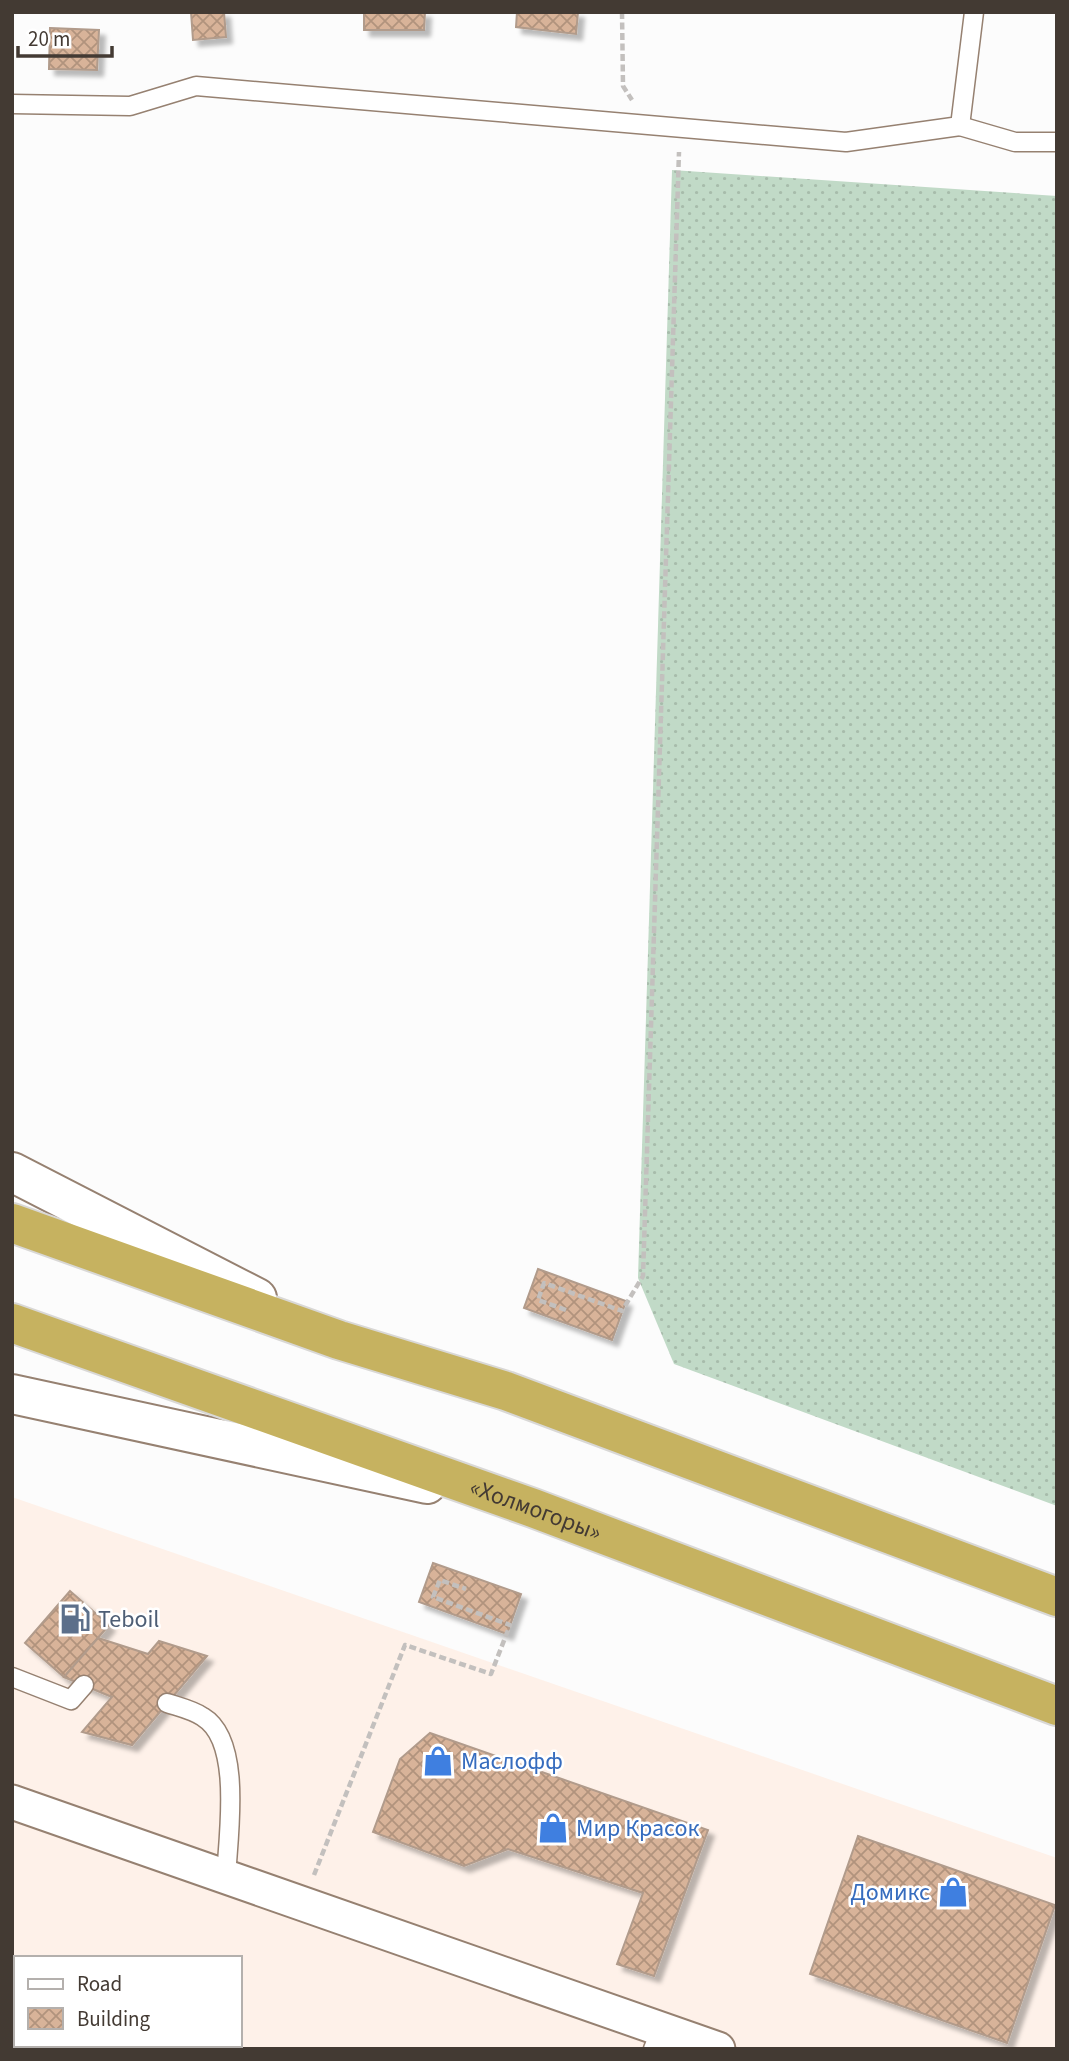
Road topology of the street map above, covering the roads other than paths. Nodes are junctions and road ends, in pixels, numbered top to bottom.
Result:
1 (974, 12) edge
2 (12, 104) edge
3 (960, 126) junction
4 (1057, 142) edge
5 (12, 1171) edge
6 (12, 1223) edge
7 (12, 1323) edge
8 (339, 1340) junction
9 (12, 1394) edge
10 (533, 1508) junction
11 (1057, 1597) edge
12 (12, 1677) edge
13 (84, 1685) dead end
14 (167, 1703) dead end
15 (1057, 1706) edge
16 (12, 1802) edge
17 (226, 1877) junction
18 (657, 2039) edge
19 (718, 2049) edge

1 - 3 lane
2 - 3 lane
3 - 4 lane
5 - 8 main road
6 - 8 highway
7 - 10 highway, «Холмогоры»
8 - 11 highway
9 - 10 main road
10 - 15 highway, «Холмогоры»
12 - 13 lane
14 - 17 lane
16 - 17 street
17 - 18 street
18 - 19 street

